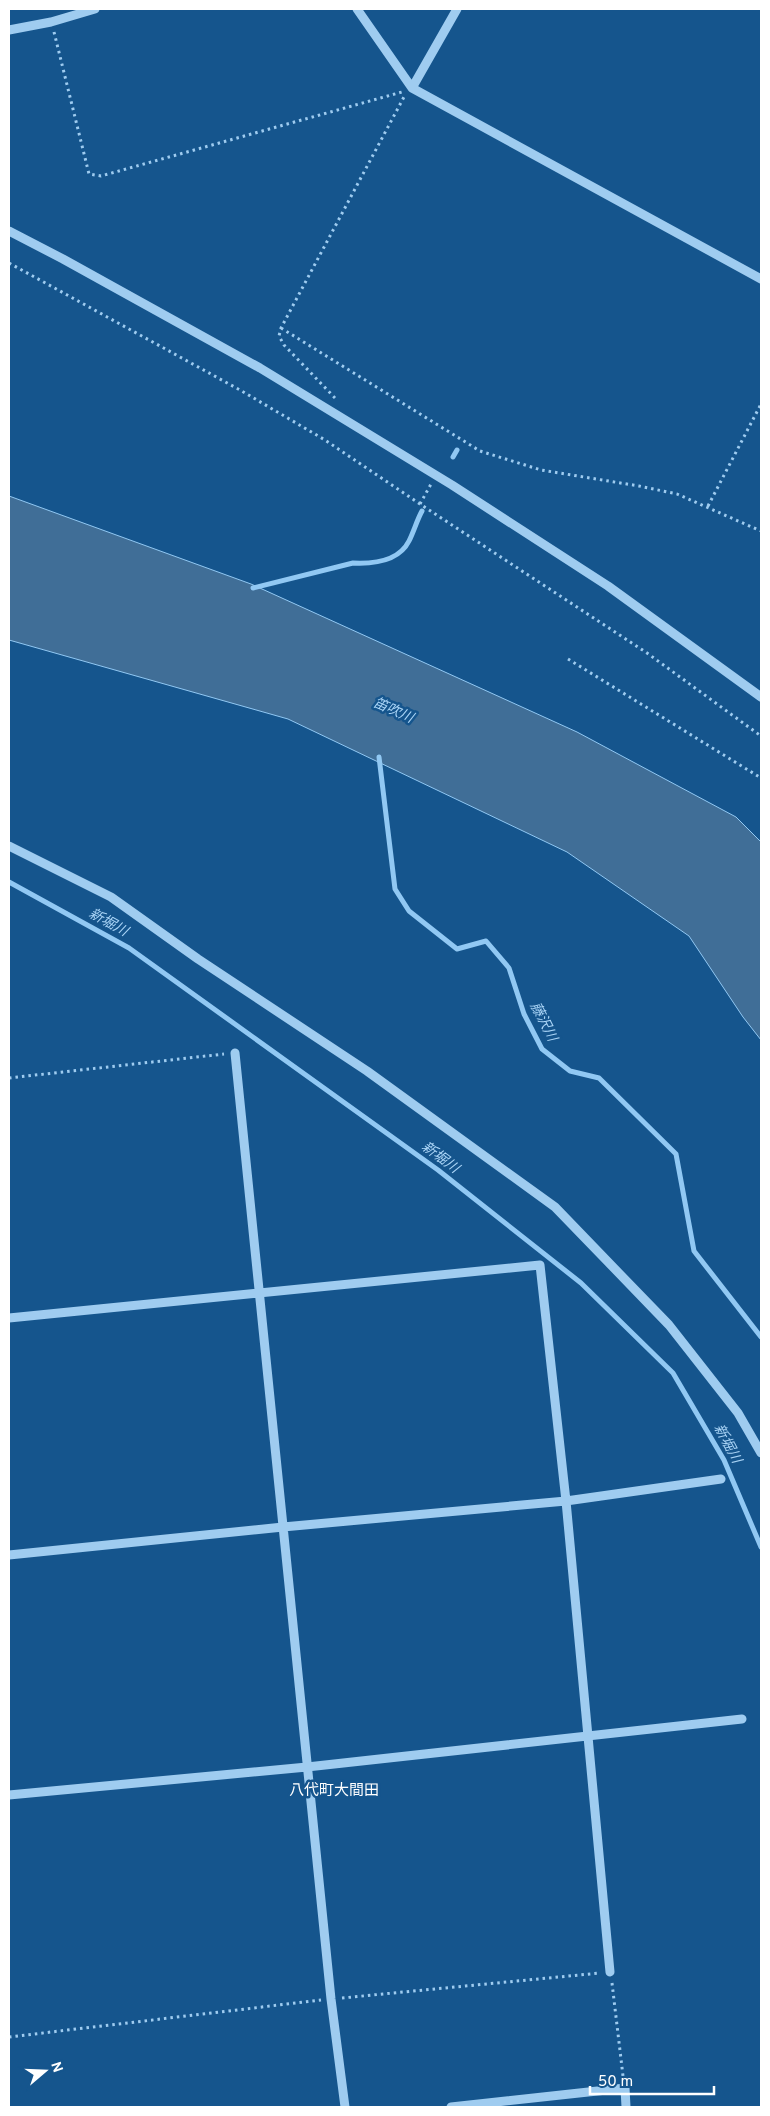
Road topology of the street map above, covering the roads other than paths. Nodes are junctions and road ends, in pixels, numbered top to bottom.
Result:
1 (95, 9) edge
2 (357, 9) edge
3 (457, 9) edge
4 (9, 30) edge
5 (412, 88) junction
6 (9, 232) edge
7 (761, 279) edge
8 (761, 697) edge
9 (9, 846) edge
10 (235, 1053) road end
11 (258, 1292) junction
12 (9, 1318) edge
13 (761, 1453) edge
14 (721, 1479) dead end
15 (566, 1501) junction
16 (283, 1527) junction
17 (9, 1555) edge
18 (742, 1719) dead end
19 (587, 1736) junction
20 (307, 1766) junction
21 (9, 1795) edge
22 (610, 1972) road end
23 (345, 2107) edge
24 (452, 2107) edge
25 (626, 2107) edge

1 - 4 street
2 - 5 street
3 - 5 street
5 - 7 street
6 - 8 street
9 - 13 street
10 - 11 street
11 - 12 street
11 - 15 street
11 - 16 street
14 - 15 street
15 - 16 street
15 - 19 street
16 - 17 street
16 - 20 street
18 - 19 street
19 - 20 street
19 - 22 street
20 - 21 street
20 - 23 street
24 - 25 street

